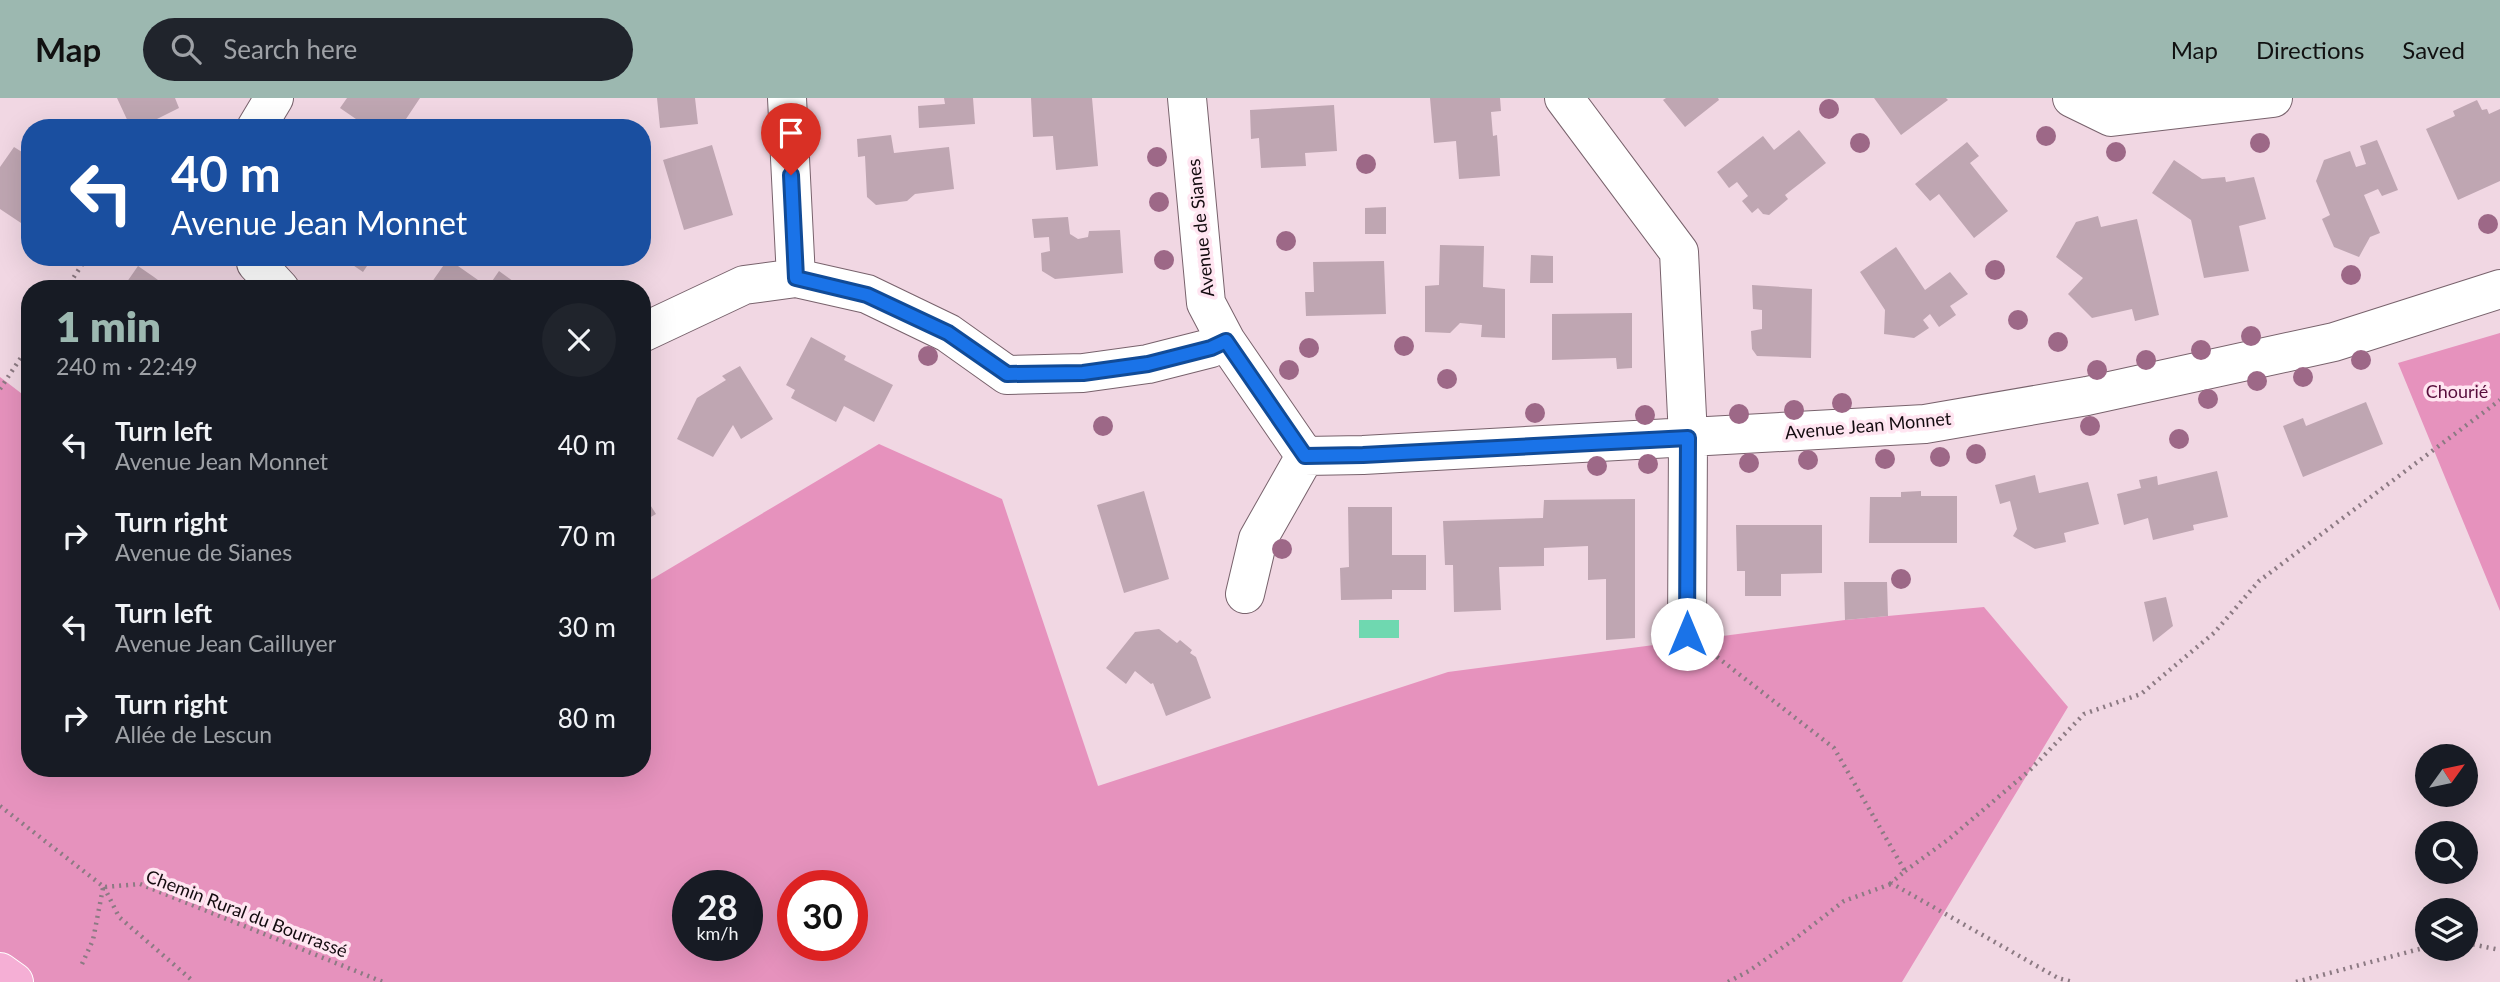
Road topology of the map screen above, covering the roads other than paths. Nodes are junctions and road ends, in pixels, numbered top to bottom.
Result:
1 (274, 98) edge
2 (787, 98) edge
3 (1187, 98) edge
4 (1564, 98) edge
5 (2072, 98) edge
6 (2273, 98) edge
7 (261, 119) edge
8 (259, 266) edge
9 (796, 278) junction
10 (272, 280) edge
11 (2500, 289) edge
12 (651, 329) edge
13 (1226, 341) junction
14 (1688, 438) junction
15 (1305, 456) junction
16 (1245, 594) dead end
17 (1687, 634) road end
18 (0, 972) edge
19 (14, 982) edge

1 - 7 street
2 - 9 street
3 - 13 street, Avenue de Sianes
4 - 14 street
5 - 6 street
8 - 10 street
9 - 12 street
9 - 13 street
11 - 14 street, Avenue Jean Monnet
13 - 15 street, Avenue de Sianes
14 - 15 street, Avenue Jean Monnet
14 - 17 street
15 - 16 street
18 - 19 main road

